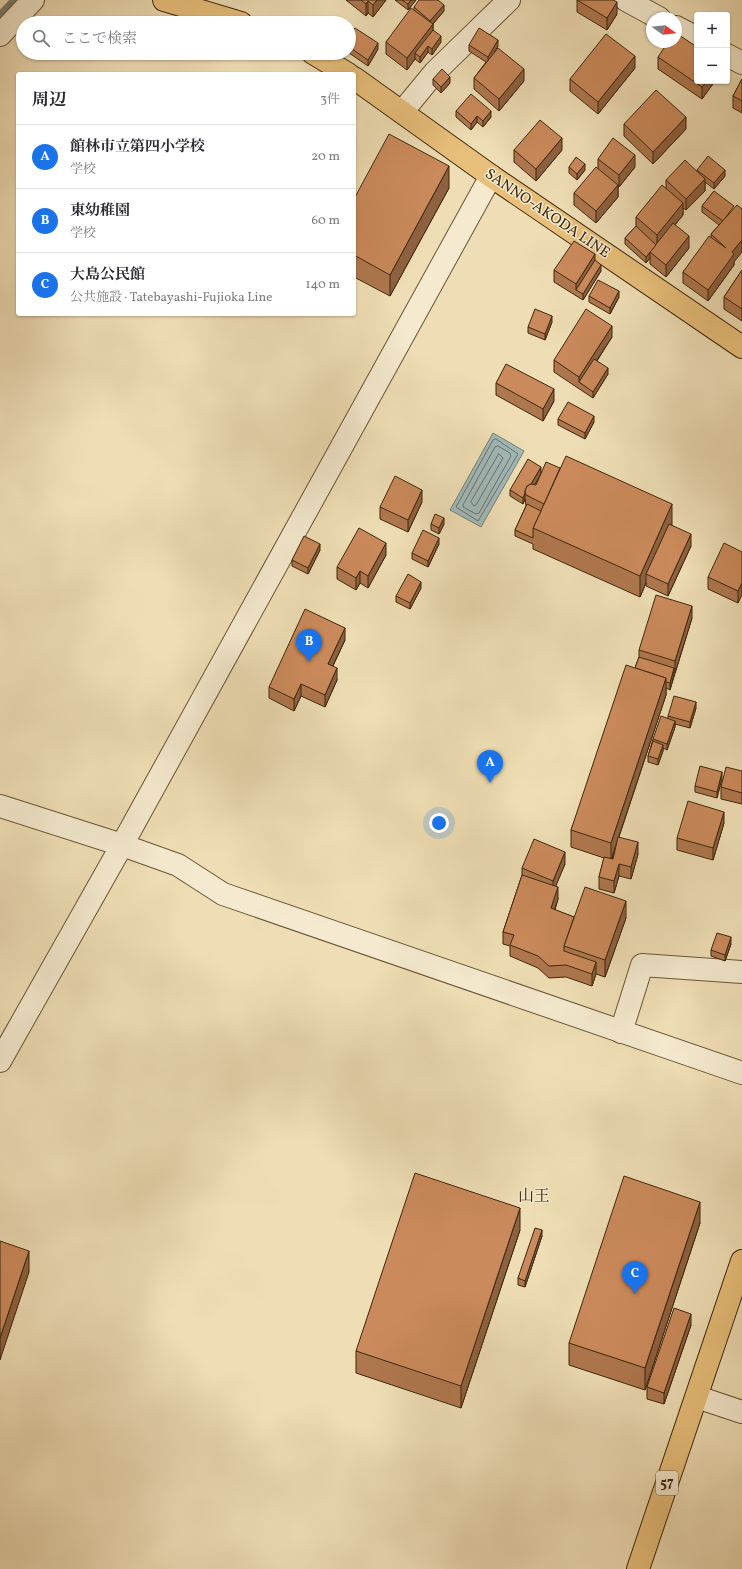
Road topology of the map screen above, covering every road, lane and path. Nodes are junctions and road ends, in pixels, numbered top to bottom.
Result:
1 (33, 0) edge
2 (164, 0) edge
3 (509, 0) edge
4 (626, 0) edge
5 (648, 12) edge
6 (17, 16) edge
7 (218, 16) edge
8 (16, 18) edge
9 (682, 30) edge
10 (0, 34) edge
11 (694, 36) edge
12 (730, 57) edge
13 (325, 60) edge
14 (742, 63) edge
15 (345, 72) edge
16 (356, 79) edge
17 (402, 112) junction
18 (491, 176) junction
19 (742, 347) edge
20 (0, 806) edge
21 (122, 845) junction
22 (742, 972) edge
23 (622, 1032) junction
24 (0, 1061) edge
25 (742, 1074) edge
26 (742, 1261) edge
27 (697, 1397) junction
28 (742, 1412) edge
29 (638, 1569) edge

1 - 6 street
2 - 7 main road
3 - 17 street
4 - 5 street
8 - 10 street
9 - 11 street
12 - 14 street
13 - 15 main road
16 - 17 main road, SANNO-AKODA LINE
17 - 18 main road, SANNO-AKODA LINE
18 - 19 main road, SANNO-AKODA LINE
18 - 21 street
20 - 21 street
21 - 23 street
21 - 24 street
22 - 23 street
23 - 25 street
26 - 27 main road, 57
27 - 28 street
27 - 29 main road, 57

